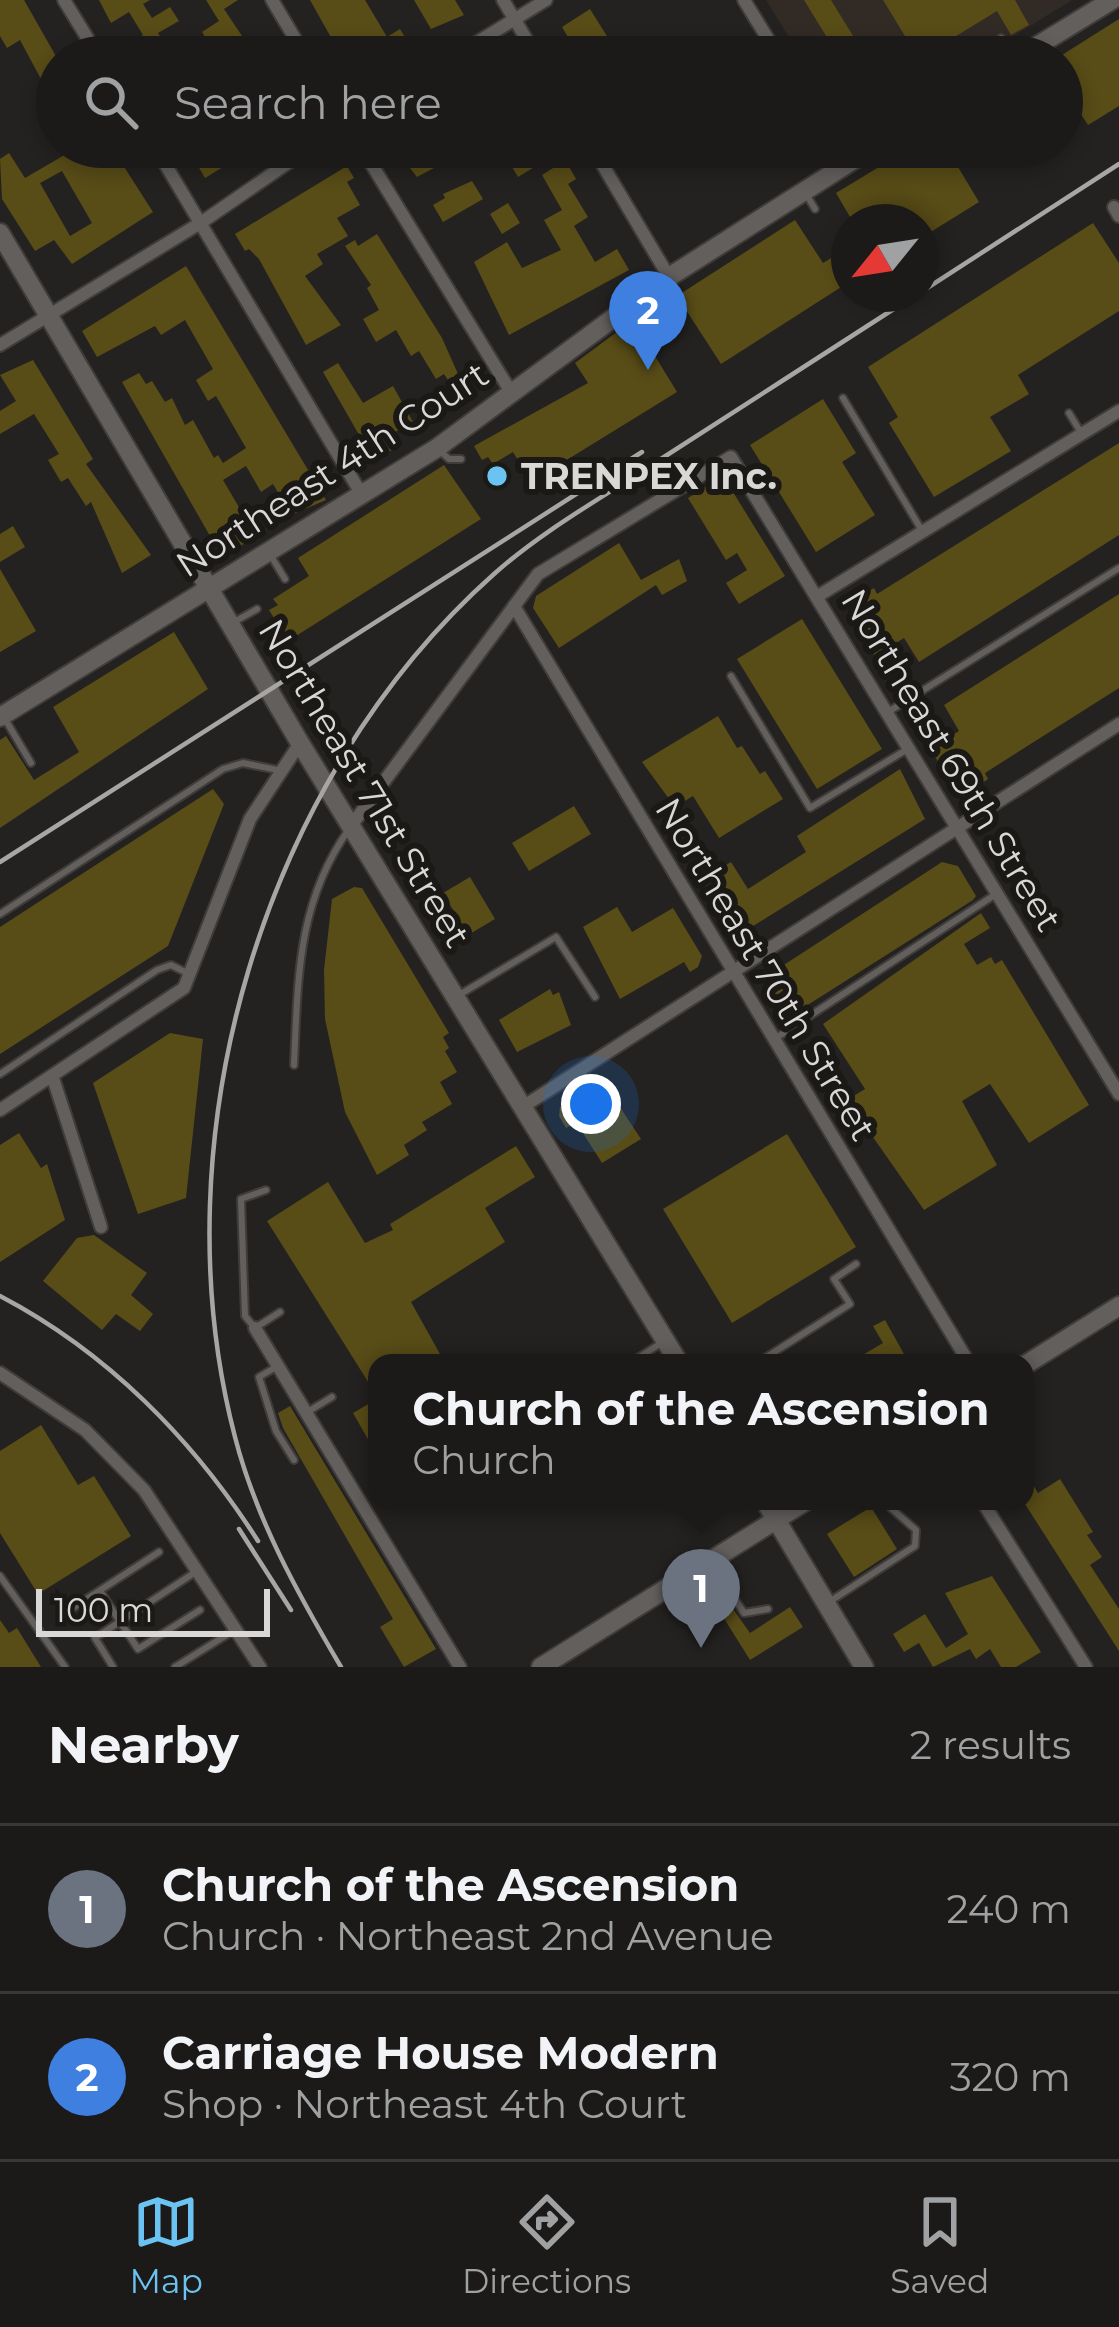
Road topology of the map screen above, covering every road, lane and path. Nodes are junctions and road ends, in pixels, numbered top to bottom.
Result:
1 (64, 0) edge
2 (272, 0) edge
3 (503, 0) edge
4 (546, 0) edge
5 (744, 0) edge
6 (1112, 0) edge
7 (514, 19) junction
8 (87, 36) edge
9 (293, 36) edge
10 (487, 36) edge
11 (524, 36) edge
12 (766, 36) edge
13 (1055, 36) edge
14 (168, 168) edge
15 (281, 168) edge
16 (374, 168) edge
17 (604, 168) edge
18 (827, 168) edge
19 (804, 190) junction
20 (815, 209) dead end
21 (202, 223) junction
22 (0, 233) edge
23 (669, 277) junction
24 (50, 314) junction
25 (0, 345) edge
26 (511, 392) junction
27 (843, 398) dead end
28 (1119, 411) edge
29 (1069, 413) dead end
30 (1082, 434) junction
31 (437, 448) junction
32 (461, 458) dead end
33 (362, 495) junction
34 (922, 532) junction
35 (270, 553) junction
36 (1119, 568) edge
37 (285, 579) dead end
38 (212, 589) junction
39 (818, 596) junction
40 (514, 606) junction
41 (257, 609) dead end
42 (232, 624) junction
43 (731, 676) dead end
44 (888, 712) junction
45 (1, 714) edge
46 (1119, 724) edge
47 (300, 743) junction
48 (909, 748) junction
49 (31, 763) dead end
50 (281, 771) junction
51 (351, 826) junction
52 (957, 827) junction
53 (997, 893) junction
54 (0, 914) edge
55 (733, 972) junction
56 (189, 974) junction
57 (456, 997) junction
58 (595, 997) dead end
59 (773, 1040) junction
60 (294, 1065) dead end
61 (0, 1073) edge
62 (52, 1078) junction
63 (1119, 1094) edge
64 (524, 1106) junction
65 (0, 1111) edge
66 (266, 1190) dead end
67 (101, 1227) dead end
68 (856, 1264) dead end
69 (1118, 1310) edge
70 (280, 1312) dead end
71 (255, 1328) junction
72 (666, 1340) junction
73 (644, 1354) edge
74 (675, 1354) edge
75 (771, 1354) edge
76 (963, 1354) edge
77 (1034, 1360) edge
78 (278, 1365) junction
79 (0, 1373) edge
80 (332, 1397) dead end
81 (306, 1412) junction
82 (294, 1460) dead end
83 (770, 1510) edge
84 (791, 1510) edge
85 (893, 1510) edge
86 (988, 1510) edge
87 (775, 1520) junction
88 (159, 1552) dead end
89 (710, 1561) junction
90 (197, 1571) junction
91 (0, 1576) edge
92 (100, 1591) junction
93 (825, 1604) junction
94 (200, 1610) dead end
95 (767, 1610) dead end
96 (62, 1615) dead end
97 (120, 1622) junction
98 (236, 1630) junction
99 (456, 1666) edge
100 (65, 1667) edge
101 (113, 1667) edge
102 (175, 1667) edge
103 (260, 1667) edge
104 (541, 1667) edge
105 (864, 1667) edge
106 (1086, 1667) edge

1 - 8 street
2 - 9 street
3 - 7 street
4 - 7 street
5 - 12 street
6 - 13 street
7 - 10 street
7 - 11 street
14 - 21 street
15 - 21 street
16 - 26 street
17 - 23 street
18 - 19 street, Northeast 4th Court
19 - 20 lane
19 - 23 street, Northeast 4th Court
21 - 24 street
21 - 33 street
22 - 24 street, Northeast 71st Street
23 - 26 street, Northeast 4th Court
24 - 25 street
24 - 38 street, Northeast 71st Street
26 - 31 street, Northeast 4th Court
27 - 34 lane
28 - 30 street
29 - 30 lane
30 - 34 street
31 - 32 lane
31 - 33 street, Northeast 4th Court
33 - 35 street, Northeast 4th Court
34 - 39 street
35 - 37 lane
35 - 38 street, Northeast 4th Court
36 - 44 lane
38 - 42 street, Northeast 71st Street
38 - 45 street, Northeast 4th Court
39 - 40 street, Northeast 69th Street
39 - 44 street, Northeast 69th Street
40 - 51 street
40 - 55 street, Northeast 70th Street
41 - 42 lane
42 - 47 street, Northeast 71st Street
43 - 48 lane
44 - 48 street, Northeast 69th Street
45 - 49 lane
46 - 52 street
47 - 50 street
47 - 51 street, Northeast 71st Street
48 - 52 street, Northeast 69th Street
50 - 54 lane
50 - 56 street
51 - 57 street, Northeast 71st Street
51 - 60 lane
52 - 53 street, Northeast 69th Street
52 - 55 street
53 - 59 lane
53 - 63 street, Northeast 69th Street
55 - 59 street, Northeast 70th Street
55 - 64 street
56 - 61 lane
56 - 62 street
57 - 58 lane
57 - 64 street, Northeast 71st Street
59 - 76 street, Northeast 70th Street
62 - 65 street
62 - 67 street
64 - 72 street, Northeast 71st Street
66 - 71 lane
68 - 75 lane
69 - 77 street
70 - 71 lane
71 - 78 street
72 - 73 lane
72 - 74 street, Northeast 71st Street
78 - 81 street
78 - 82 lane
79 - 90 street
80 - 81 lane
81 - 99 street
83 - 87 street
84 - 87 street
85 - 93 lane
86 - 106 street
87 - 89 street
87 - 93 street
88 - 92 lane
89 - 95 lane
89 - 104 street
90 - 97 lane
90 - 98 street
91 - 100 lane
92 - 96 lane
92 - 97 lane
93 - 105 street
94 - 97 lane
97 - 101 lane
98 - 102 lane
98 - 103 street

